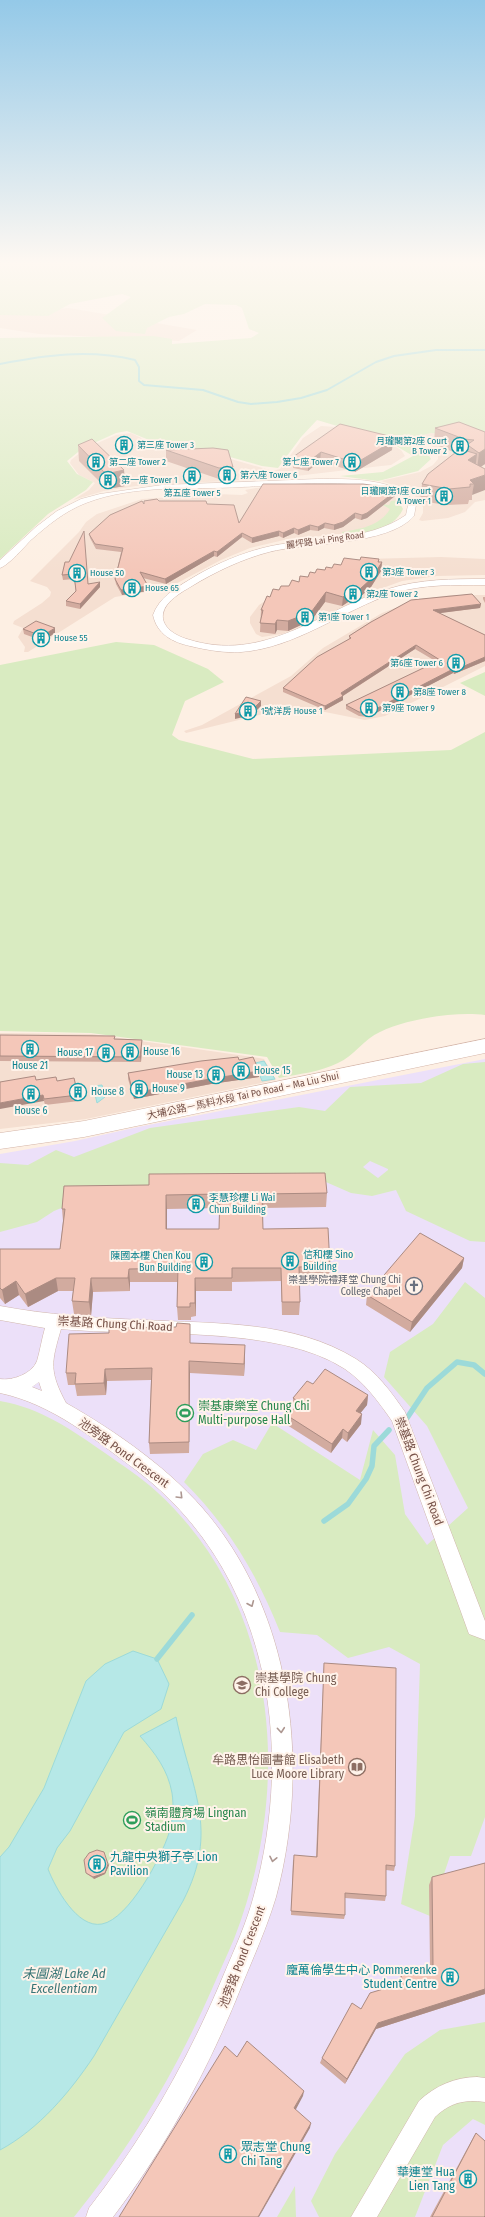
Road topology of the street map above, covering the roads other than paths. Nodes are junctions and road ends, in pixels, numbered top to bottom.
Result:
1 (0, 565) edge
2 (485, 582) edge
3 (485, 1046) edge
4 (0, 1141) edge
5 (0, 1313) edge
6 (55, 1322) junction
7 (43, 1367) junction
8 (4, 1386) edge
9 (59, 1406) junction
10 (482, 1633) edge
11 (485, 2090) edge
12 (98, 2217) edge
13 (363, 2217) edge

1 - 2 street, 麗坪路 Lai Ping Road
3 - 4 main road, 大埔公路－馬料水段 Tai Po Road – Ma Liu Shui
5 - 6 street, 崇基路 Chung Chi Road
6 - 7 street
6 - 10 street, 崇基路 Chung Chi Road
7 - 8 street
7 - 9 street
8 - 9 street, 池旁路 Pond Crescent
9 -> 12 street, 池旁路 Pond Crescent
11 - 13 street

